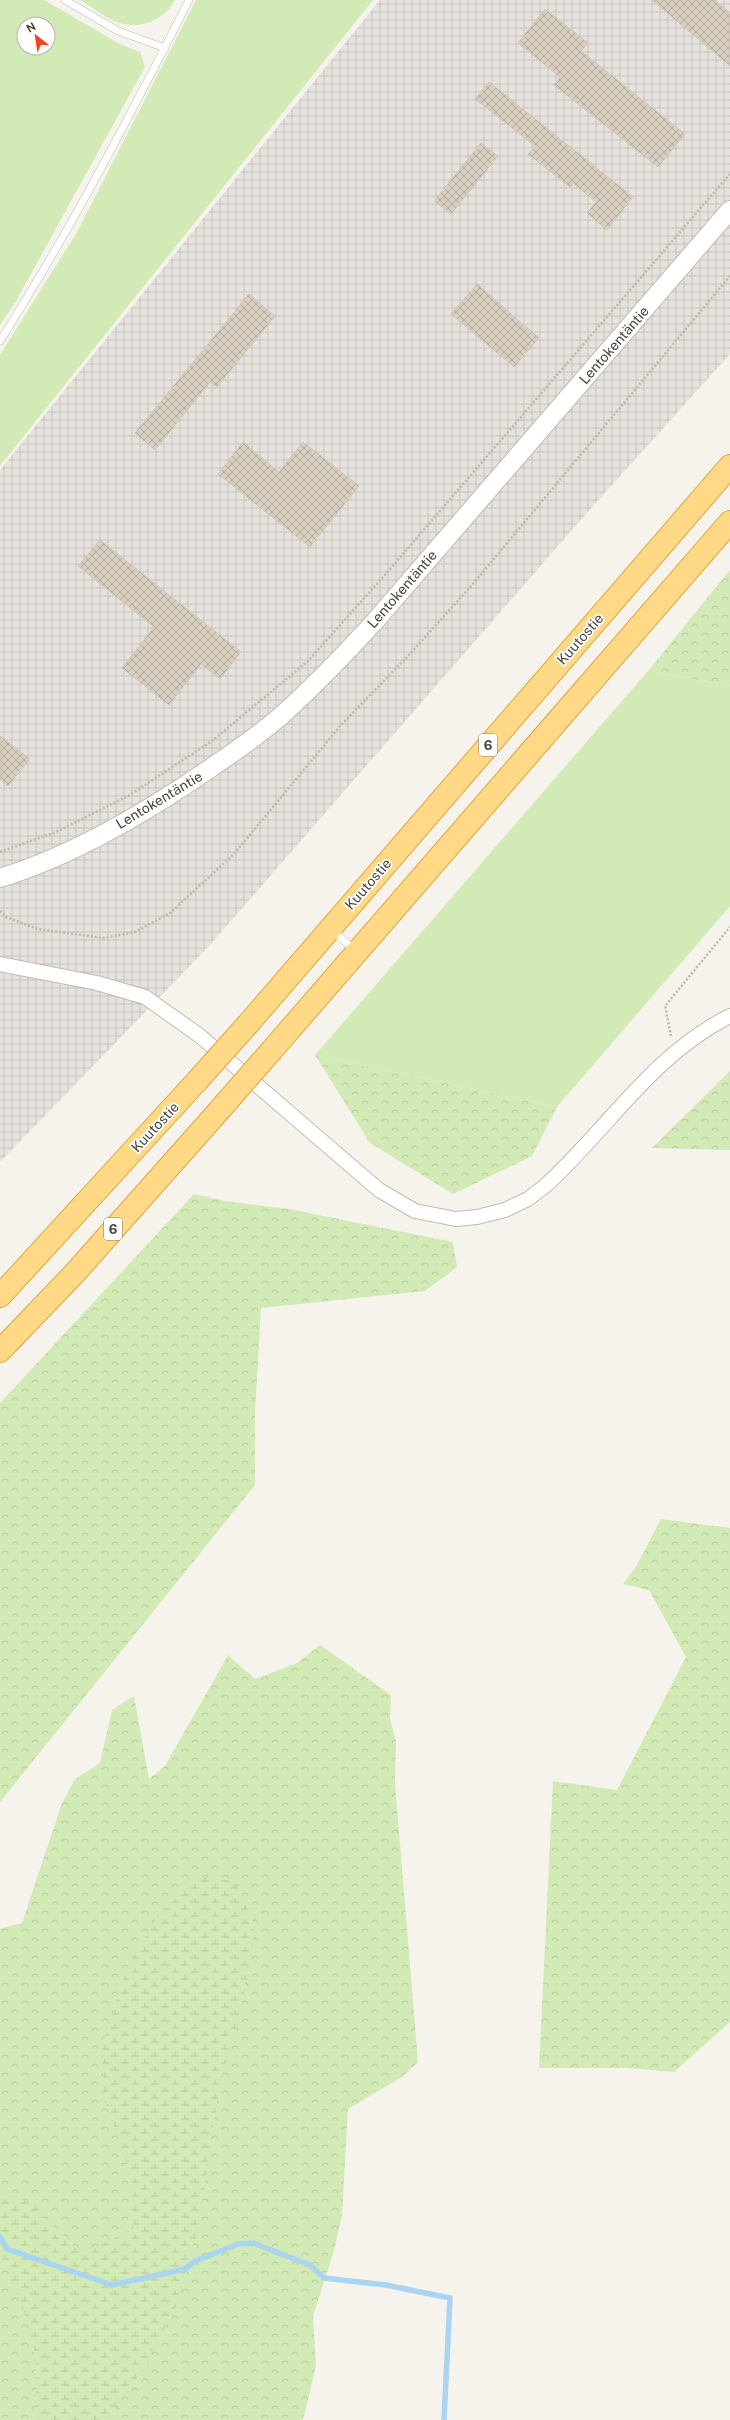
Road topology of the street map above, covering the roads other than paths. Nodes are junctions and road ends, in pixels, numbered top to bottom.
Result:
1 (65, 0) edge
2 (189, 0) edge
3 (165, 48) junction
4 (730, 210) edge
5 (0, 341) edge
6 (730, 466) edge
7 (730, 522) edge
8 (0, 878) edge
9 (330, 929) junction
10 (357, 952) junction
11 (0, 964) edge
12 (730, 1016) edge
13 (197, 1081) junction
14 (0, 1276) edge
15 (0, 1296) edge
16 (0, 1351) edge

1 - 3 lane
2 - 3 lane
3 - 5 lane
4 - 8 street, Lentokentäntie
6 - 9 highway, Kuutostie / 6
7 - 10 highway, 6
9 - 10 lane
9 - 13 highway, Kuutostie / 6, bridge
10 - 16 highway, 6, bridge
11 - 12 street
13 - 14 highway
13 - 15 highway, Kuutostie / 6

